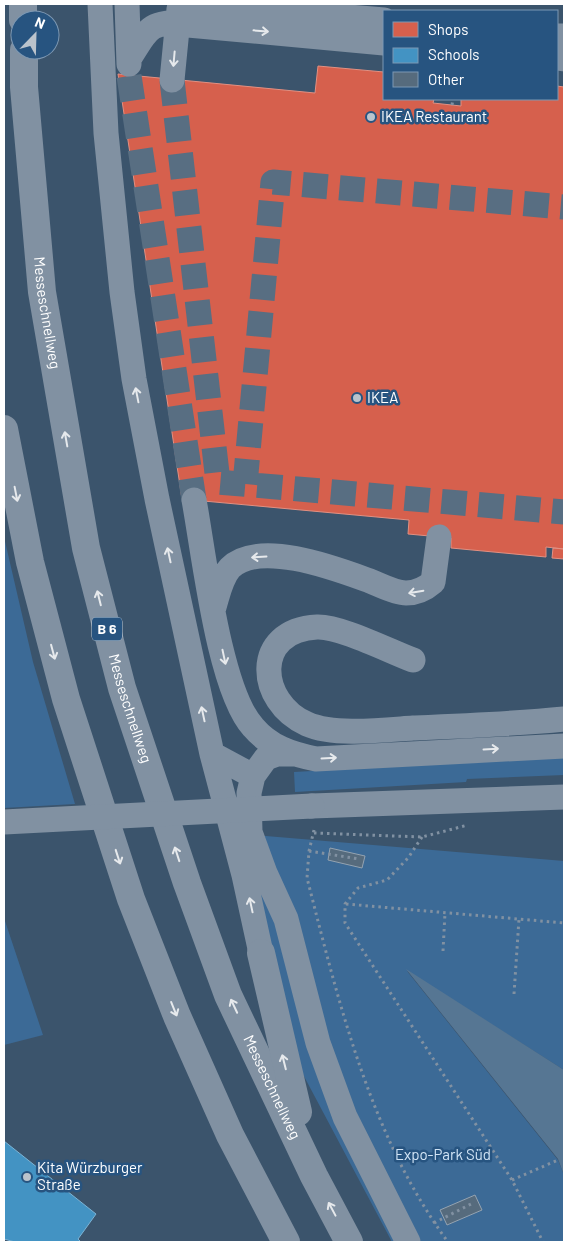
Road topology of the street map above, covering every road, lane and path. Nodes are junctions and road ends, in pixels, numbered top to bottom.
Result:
1 (100, 4) edge
2 (127, 4) edge
3 (195, 4) edge
4 (237, 4) edge
5 (178, 14) edge
6 (383, 20) edge
7 (383, 42) edge
8 (24, 60) edge
9 (172, 80) tunnel mouth
10 (453, 100) edge
11 (452, 105) dead end
12 (4, 429) edge
13 (194, 500) tunnel mouth
14 (439, 537) dead end
15 (214, 609) junction
16 (413, 660) dead end
17 (564, 719) edge
18 (522, 723) junction
19 (564, 745) edge
20 (212, 754) junction
21 (292, 754) junction
22 (253, 776) junction
23 (564, 797) edge
24 (317, 806) junction
25 (4, 822) edge
26 (314, 832) junction
27 (309, 850) junction
28 (358, 859) dead end
29 (345, 904) junction
30 (445, 913) junction
31 (519, 919) junction
32 (564, 923) edge
33 (443, 951) dead end
34 (261, 953) joint
35 (514, 994) dead end
36 (558, 1160) dead end
37 (314, 1176) junction
38 (512, 1180) junction
39 (471, 1204) dead end
40 (434, 1223) junction
41 (286, 1242) edge
42 (349, 1242) edge
43 (408, 1242) edge
44 (448, 1242) edge
45 (543, 1242) edge

20 -> 1 street
2 - 4 street
3 - 6 street
5 -> 7 street
5 -> 9 street
37 -> 8 highway, Messeschnellweg / B 6
10 - 11 path
12 -> 41 highway
13 - 15 street
14 -> 15 street
15 -> 21 street
16 - 18 street
17 - 18 street
18 - 19 street
21 -> 19 street
20 - 22 street
34 -> 20 street
21 - 22 street
22 - 43 street
23 - 24 street
24 - 25 street, bridge
24 - 26 path
26 - 27 path
26 - 29 path
27 - 28 path
27 - 40 path
29 - 30 path
29 - 38 path
30 - 31 path
30 - 33 path
31 - 32 path
31 - 35 path
37 -> 34 highway
36 - 38 path
42 -> 37 highway, Messeschnellweg / B 6
38 - 45 path
39 - 40 path
40 - 44 path

